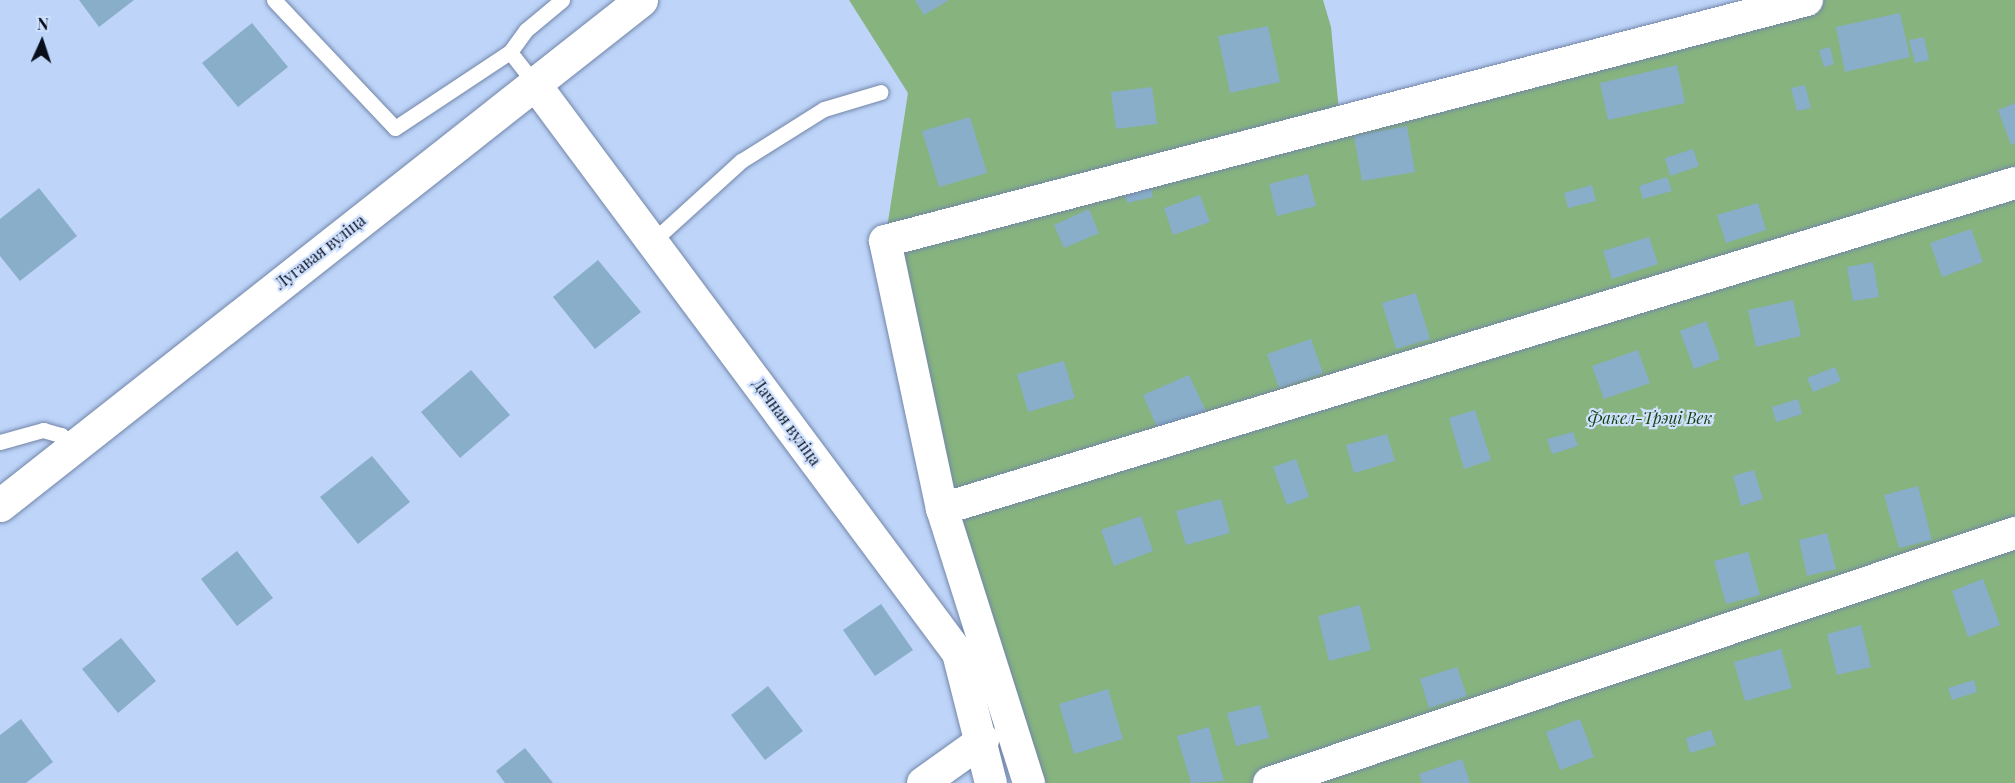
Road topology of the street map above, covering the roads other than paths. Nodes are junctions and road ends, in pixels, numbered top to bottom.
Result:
1 (274, 0) edge
2 (562, 0) edge
3 (641, 0) edge
4 (1807, 0) edge
5 (510, 52) junction
6 (534, 83) junction
7 (881, 92) dead end
8 (2015, 183) edge
9 (653, 241) junction
10 (0, 442) edge
11 (71, 449) junction
12 (0, 505) edge
13 (942, 509) junction
14 (2015, 533) edge
15 (983, 740) junction
16 (923, 783) edge
17 (991, 783) edge
18 (1029, 783) edge
19 (1269, 783) edge

1 - 5 lane
2 - 5 lane
3 - 6 street, Лугавая вуліца
4 - 13 street
5 - 6 lane
6 - 9 street, Дачная вуліца
6 - 11 street, Лугавая вуліца
7 - 9 lane
8 - 13 street
9 - 15 street, Дачная вуліца
10 - 11 lane
11 - 12 street, Лугавая вуліца
13 - 18 street
14 - 19 street
15 - 16 street
15 - 17 street, Дачная вуліца

